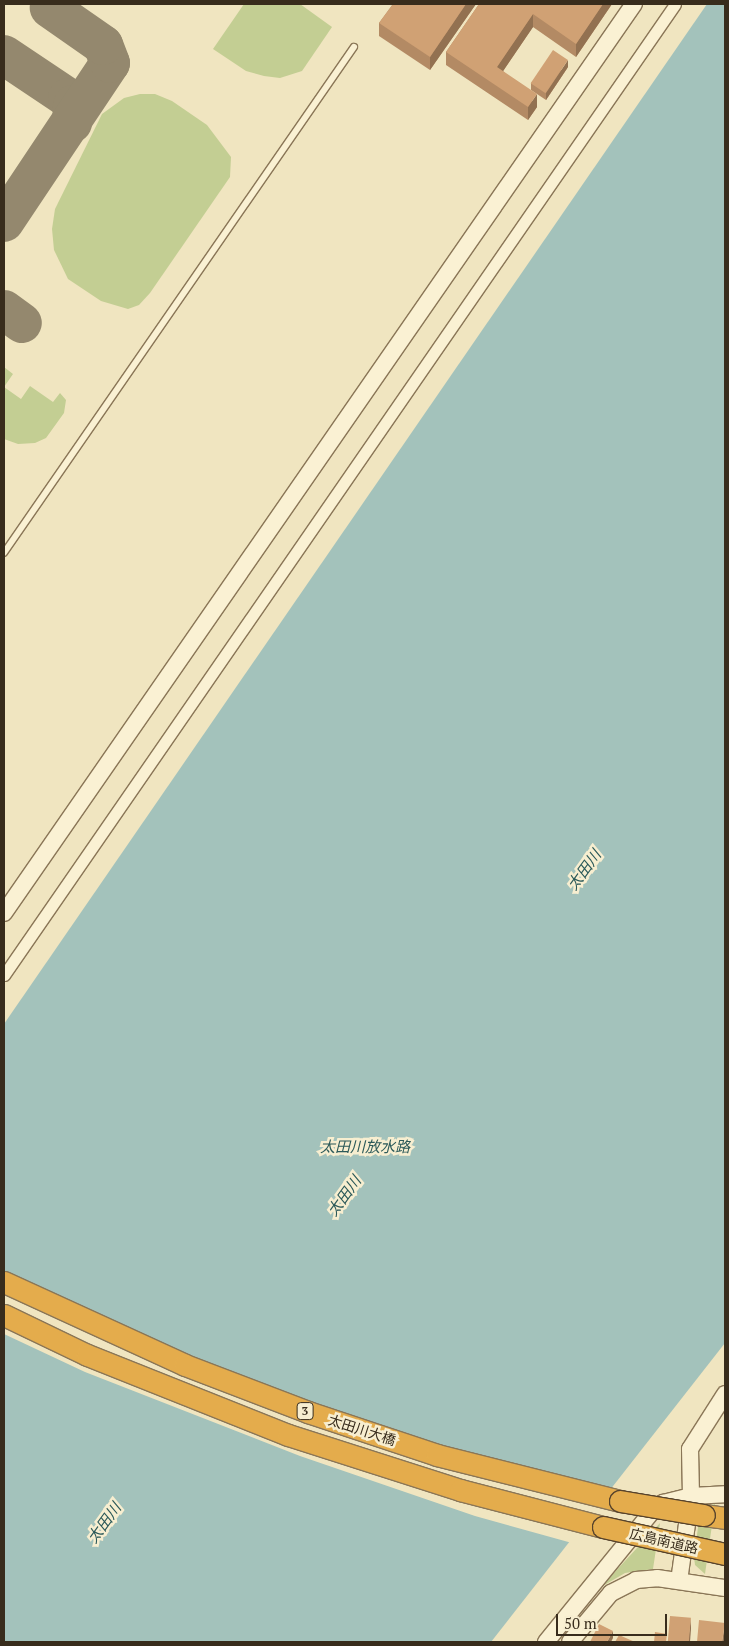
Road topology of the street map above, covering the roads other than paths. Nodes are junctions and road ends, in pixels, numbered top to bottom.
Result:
1 (634, 4) edge
2 (675, 4) edge
3 (354, 47) dead end
4 (4, 553) edge
5 (4, 913) edge
6 (4, 976) edge
7 (4, 1282) edge
8 (7, 1317) edge
9 (725, 1394) edge
10 (725, 1494) edge
11 (691, 1496) junction
12 (725, 1518) edge
13 (604, 1527) joint
14 (725, 1554) edge
15 (679, 1581) junction
16 (725, 1588) edge
17 (546, 1642) edge
18 (570, 1642) edge

1 - 5 street
2 - 6 street
3 - 4 lane
7 - 12 highway, 太田川大橋 / 3, bridge
8 - 13 highway, 太田川大橋 / 3
9 - 11 street
10 - 11 street
11 - 15 street
11 - 17 street
13 - 14 highway, 広島南道路 / 3, bridge
15 - 16 street
15 - 18 street

